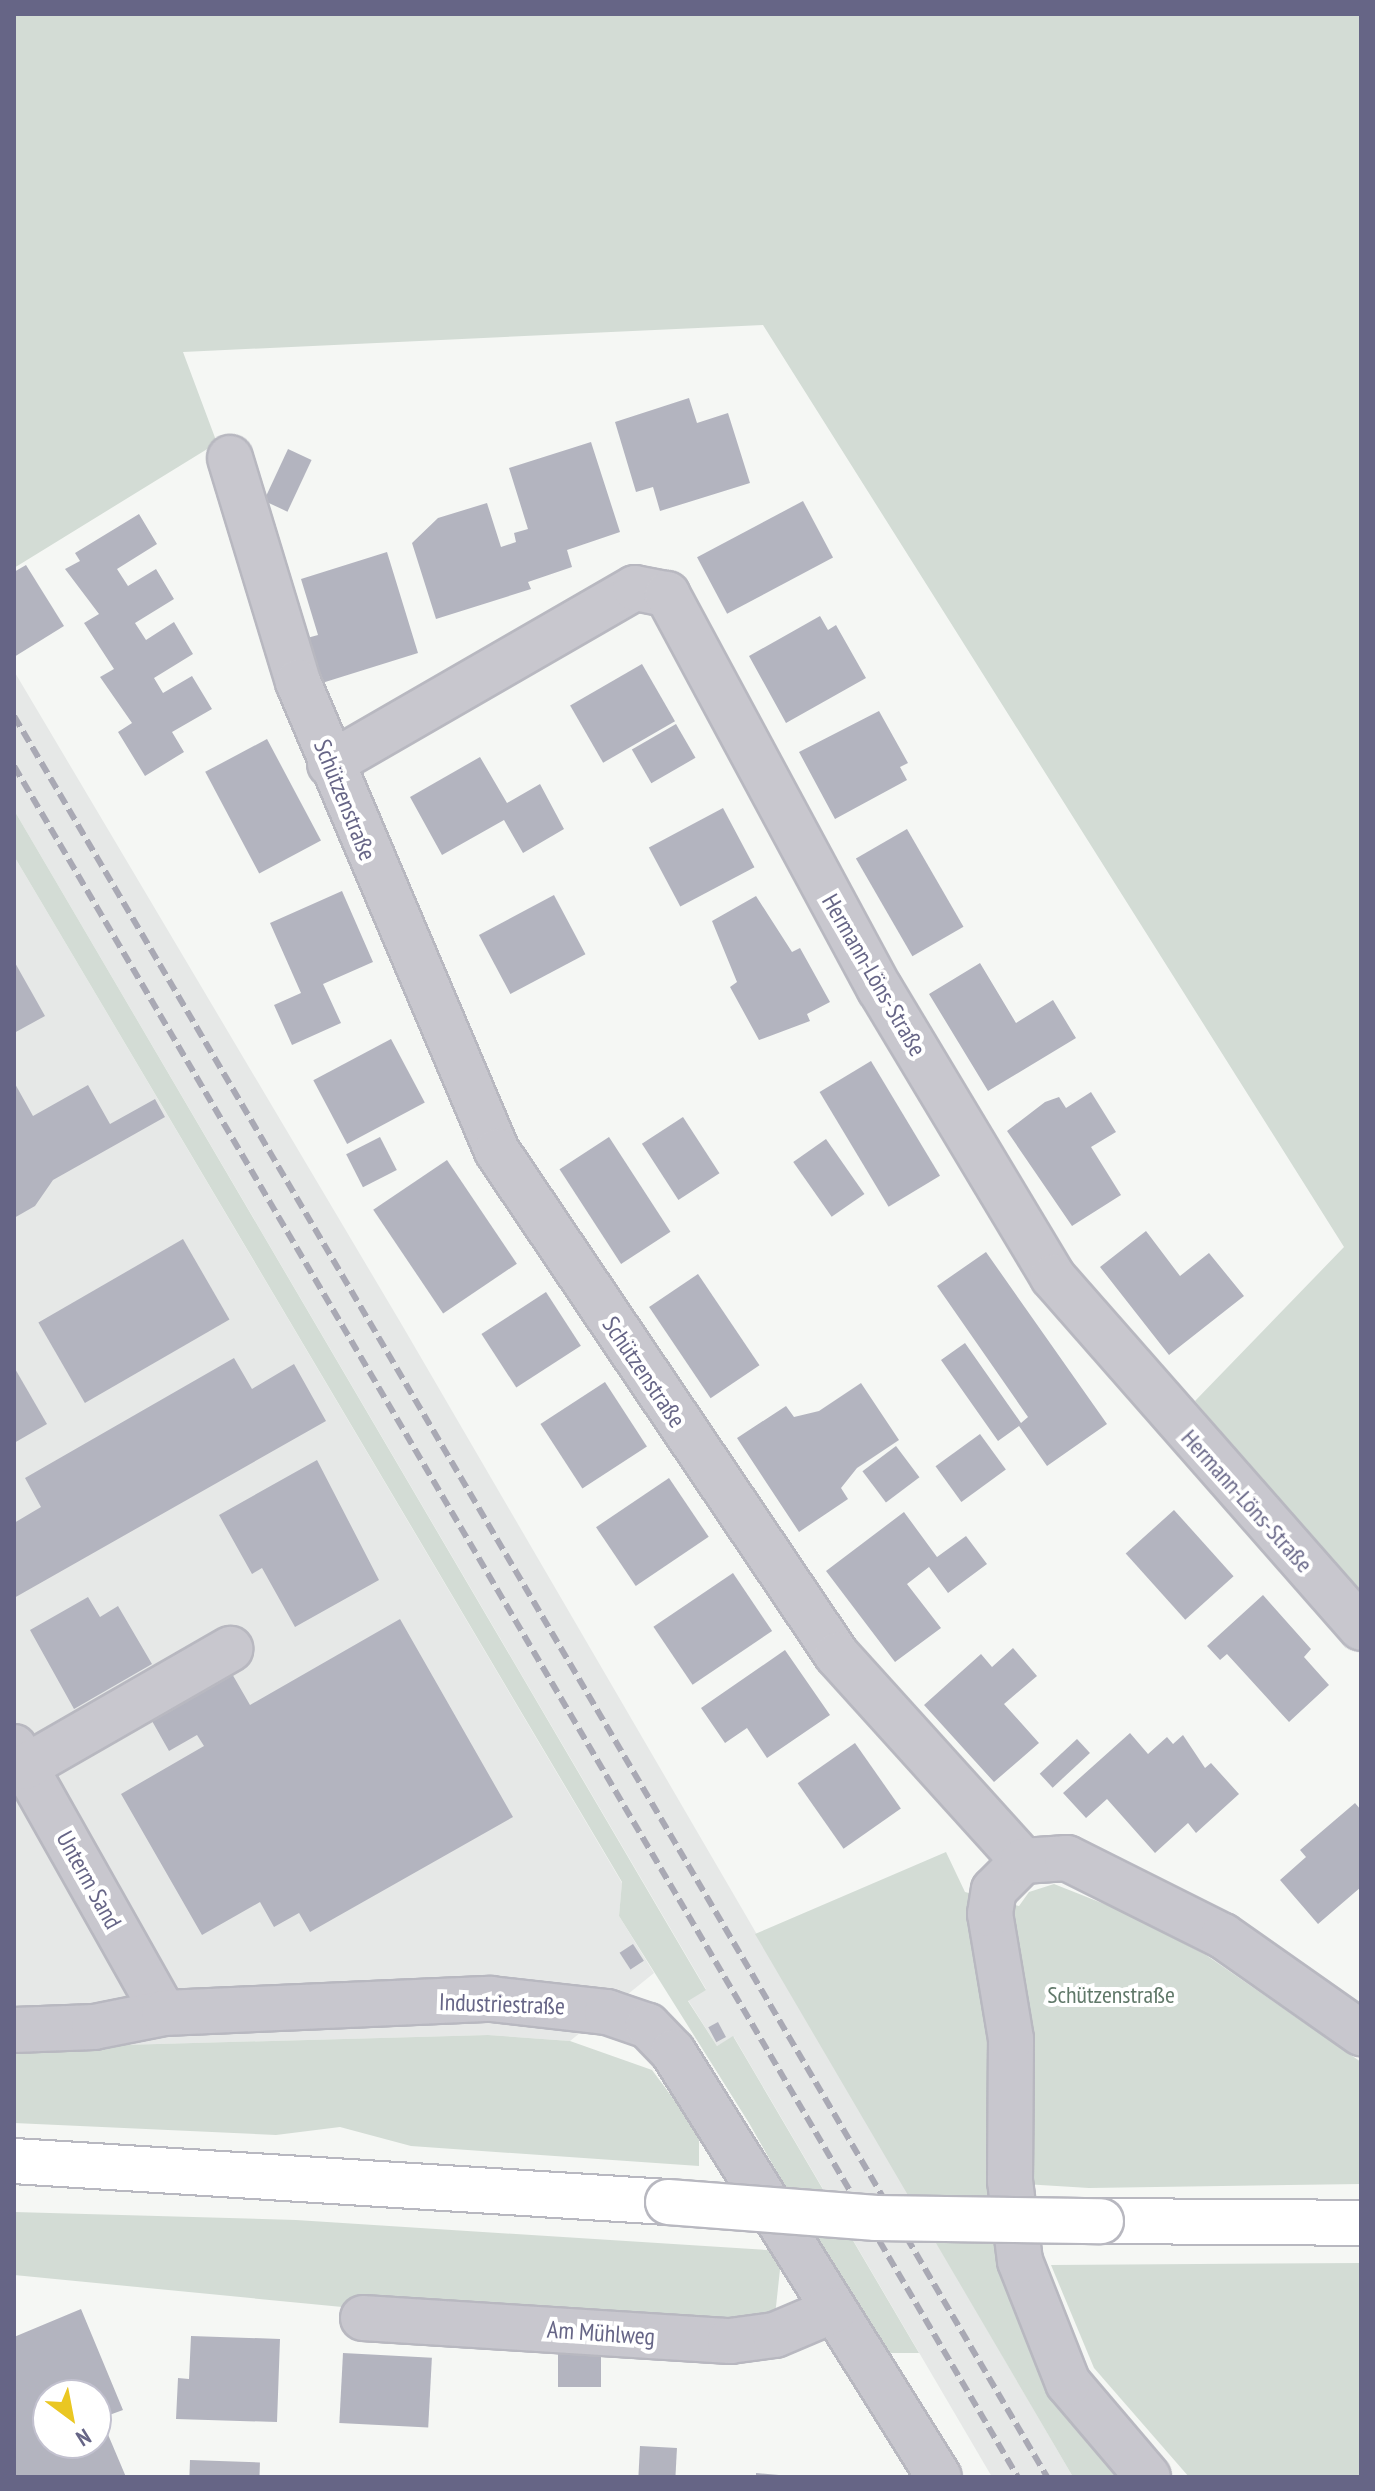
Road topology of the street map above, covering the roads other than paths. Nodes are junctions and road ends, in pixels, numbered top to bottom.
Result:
1 (230, 458) dead end
2 (330, 764) junction
3 (1361, 1628) edge
4 (230, 1649) dead end
5 (20, 1757) edge
6 (1023, 1861) junction
7 (164, 2013) junction
8 (14, 2030) edge
9 (1361, 2033) edge
10 (14, 2161) edge
11 (1361, 2223) edge
12 (834, 2310) junction
13 (363, 2318) dead end
14 (939, 2477) edge
15 (1148, 2477) edge

1 - 2 street, Schützenstraße
2 - 3 street, Hermann-Löns-Straße
2 - 6 street, Schützenstraße
4 - 5 street
5 - 7 street, Unterm Sand
6 - 9 street
6 - 15 street
7 - 8 street, Industriestraße
7 - 12 street, Industriestraße
10 - 11 main road, bridge
12 - 13 street, Am Mühlweg
12 - 14 street, Industriestraße

